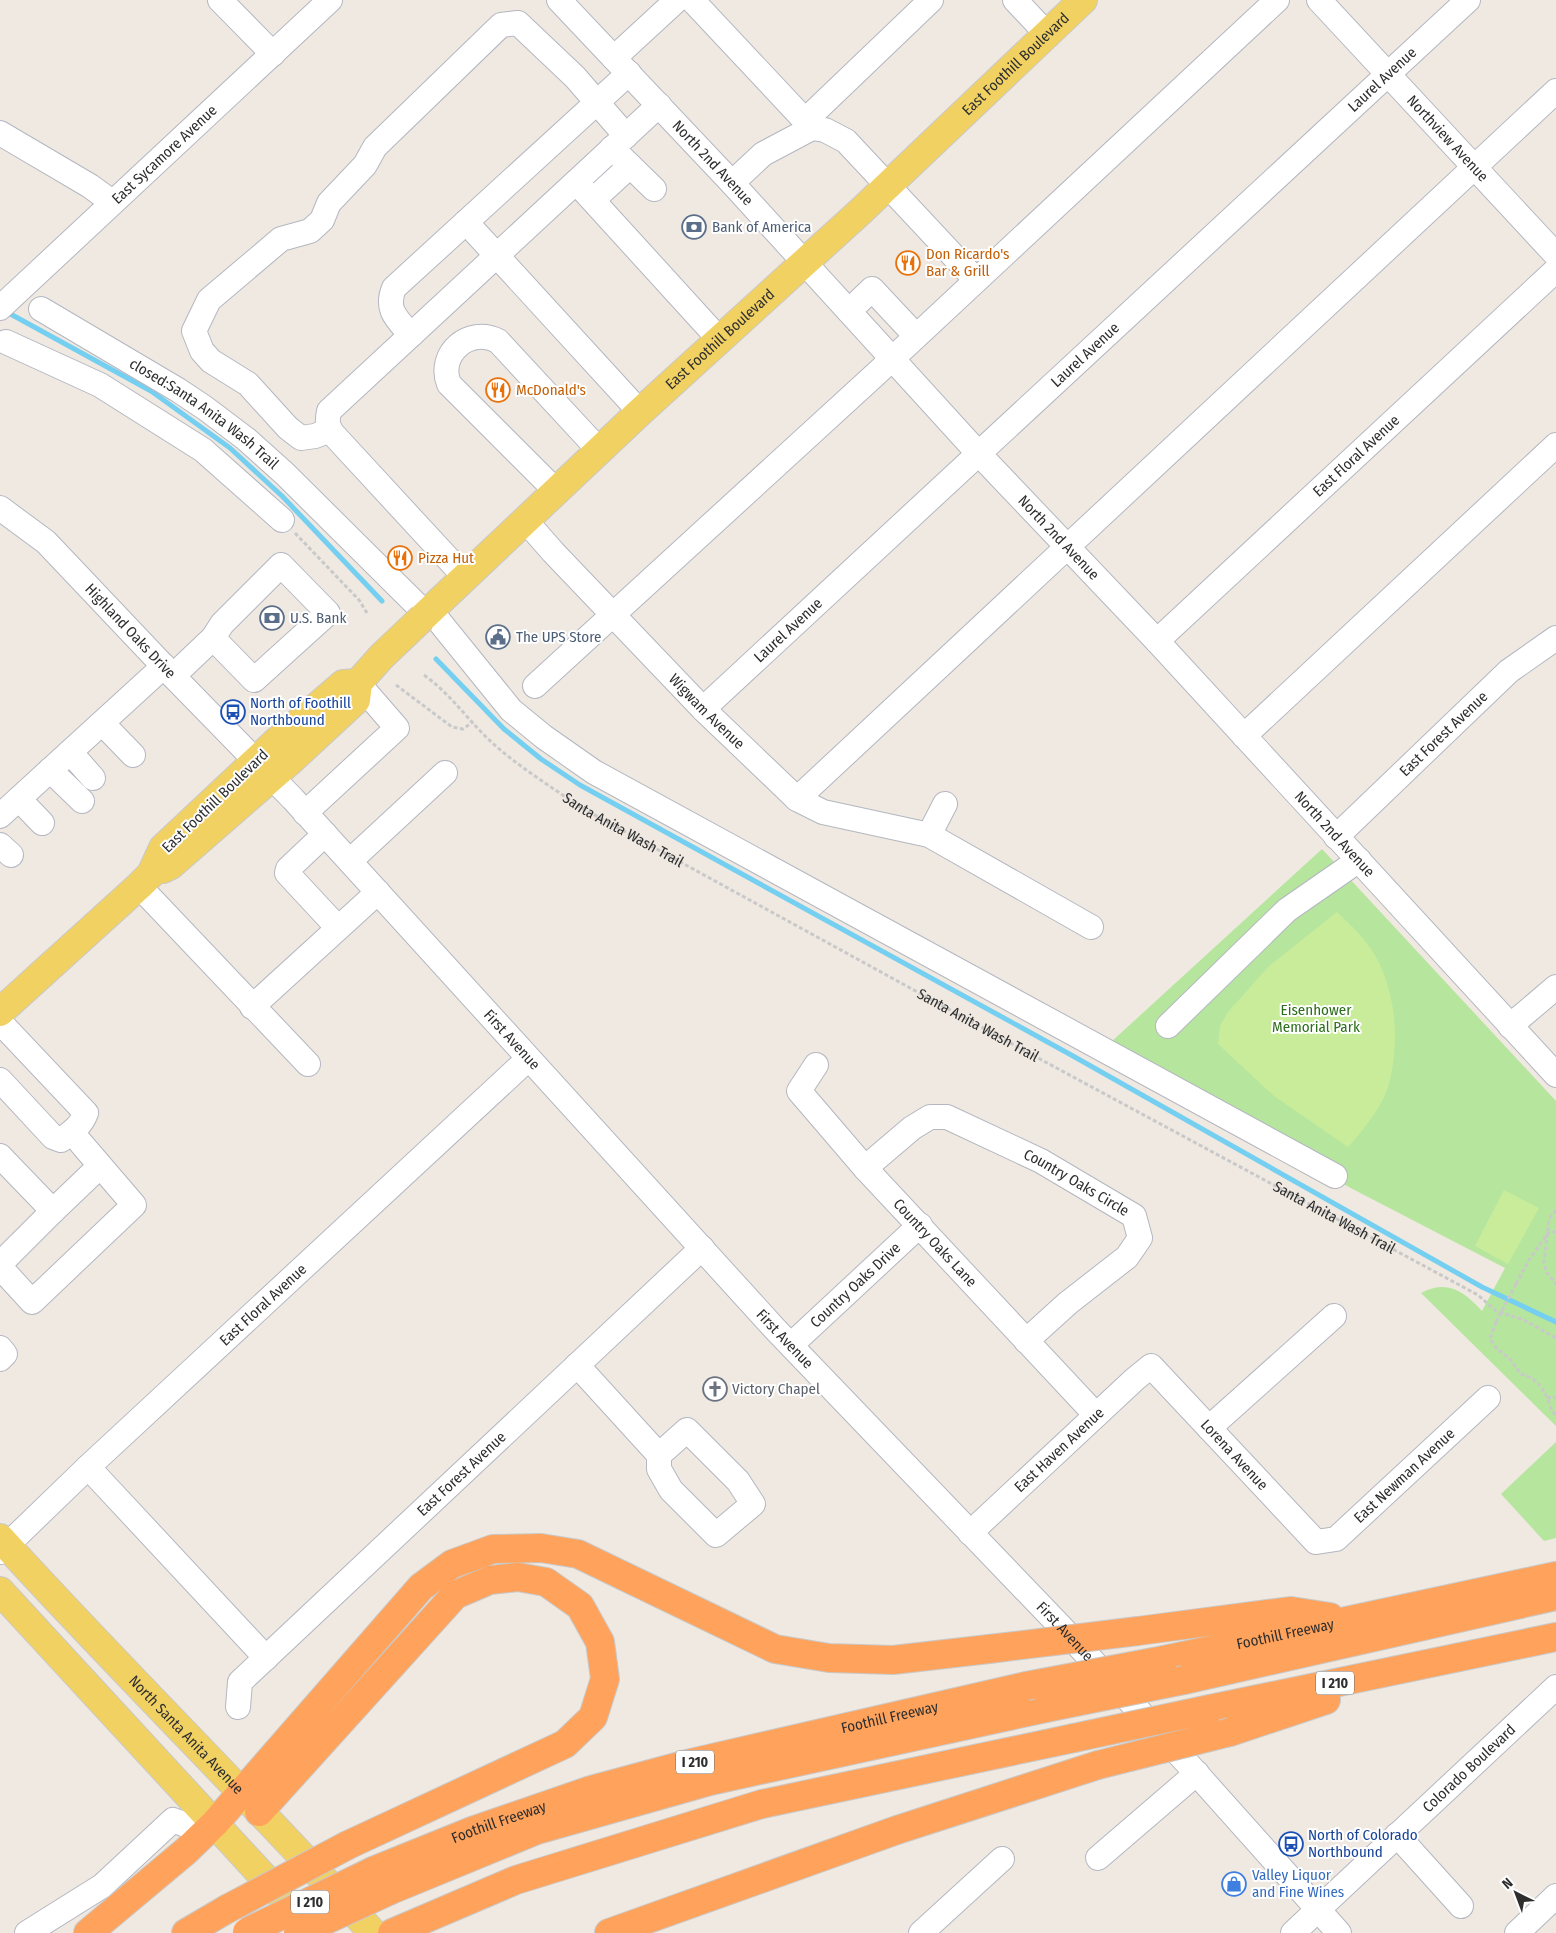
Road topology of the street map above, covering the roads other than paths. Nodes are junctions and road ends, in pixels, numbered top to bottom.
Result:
1 (330, 0) edge
2 (559, 0) edge
3 (677, 0) edge
4 (692, 0) edge
5 (932, 0) edge
6 (1015, 0) edge
7 (1084, 0) edge
8 (1277, 0) edge
9 (1319, 0) edge
10 (1468, 0) edge
11 (226, 2) edge
12 (1047, 34) junction
13 (272, 54) junction
14 (621, 66) junction
15 (1389, 75) junction
16 (1556, 91) edge
17 (597, 101) junction
18 (659, 105) junction
19 (812, 128) junction
20 (0, 133) edge
21 (619, 142) junction
22 (630, 166) junction
23 (1474, 168) junction
24 (576, 182) junction
25 (732, 183) junction
26 (888, 185) junction
27 (654, 189) dead end
28 (593, 200) junction
29 (112, 202) junction
30 (466, 222) junction
31 (497, 255) junction
32 (1556, 255) edge
33 (804, 262) junction
34 (1556, 270) edge
35 (976, 280) junction
36 (4, 304) edge
37 (41, 309) dead end
38 (849, 311) junction
39 (411, 335) junction
40 (916, 336) junction
41 (719, 339) junction
42 (6, 342) dead end
43 (892, 359) junction
44 (640, 412) junction
45 (330, 430) junction
46 (1556, 445) edge
47 (599, 450) junction
48 (979, 454) junction
49 (556, 491) junction
50 (0, 508) edge
51 (282, 520) road end
52 (525, 520) junction
53 (1067, 548) junction
54 (466, 577) junction
55 (426, 614) junction
56 (613, 615) junction
57 (213, 638) junction
58 (1556, 638) edge
59 (1157, 641) junction
60 (168, 671) junction
61 (358, 683) junction
62 (535, 686) dead end
63 (703, 708) junction
64 (102, 723) junction
65 (1244, 736) junction
66 (70, 752) junction
67 (133, 755) dead end
68 (264, 769) junction
69 (50, 770) junction
70 (445, 772) dead end
71 (93, 778) dead end
72 (797, 799) junction
73 (82, 801) dead end
74 (945, 804) dead end
75 (6, 808) edge
76 (305, 813) junction
77 (42, 822) dead end
78 (325, 834) junction
79 (929, 835) junction
80 (1336, 837) junction
81 (1359, 860) junction
82 (350, 861) junction
83 (145, 880) junction
84 (378, 892) junction
85 (1091, 927) dead end
86 (338, 928) junction
87 (1556, 987) edge
88 (252, 1007) junction
89 (0, 1012) edge
90 (0, 1022) edge
91 (1168, 1026) dead end
92 (1510, 1026) junction
93 (528, 1059) junction
94 (308, 1064) dead end
95 (816, 1064) dead end
96 (1556, 1075) edge
97 (0, 1080) edge
98 (80, 1142) dead end
99 (0, 1156) edge
100 (100, 1166) junction
101 (865, 1168) junction
102 (1335, 1176) dead end
103 (53, 1211) junction
104 (920, 1225) junction
105 (702, 1248) junction
106 (0, 1265) edge
107 (1334, 1316) dead end
108 (1026, 1341) junction
109 (791, 1345) junction
110 (0, 1348) edge
111 (0, 1359) edge
112 (576, 1365) junction
113 (1151, 1366) joint
114 (1488, 1398) dead end
115 (1096, 1415) junction
116 (1209, 1428) junction
117 (659, 1456) dead end
118 (88, 1467) junction
119 (970, 1533) junction
120 (1316, 1542) joint
121 (2, 1545) edge
122 (1556, 1576) edge
123 (0, 1591) edge
124 (1556, 1596) edge
125 (1545, 1617) edge
126 (1349, 1620) junction
127 (1556, 1637) edge
128 (1460, 1656) junction
129 (266, 1658) junction
130 (1556, 1687) edge
131 (1196, 1694) junction
132 (238, 1708) dead end
133 (1059, 1722) junction
134 (1197, 1773) junction
135 (250, 1803) junction
136 (215, 1824) junction
137 (186, 1825) dead end
138 (1397, 1835) junction
139 (1098, 1858) dead end
140 (1002, 1859) dead end
141 (382, 1881) junction
142 (1556, 1896) edge
143 (1461, 1906) dead end
144 (1317, 1910) junction
145 (27, 1933) edge
146 (88, 1933) edge
147 (186, 1933) edge
148 (246, 1933) edge
149 (298, 1933) edge
150 (316, 1933) edge
151 (373, 1933) edge
152 (392, 1933) edge
153 (609, 1933) edge
154 (921, 1933) edge
155 (1293, 1933) edge
156 (1339, 1933) edge
157 (1516, 1933) edge

1 - 13 street, East Sycamore Avenue
2 - 14 street, North 2nd Avenue
3 - 14 street
4 - 19 street
5 - 19 street
6 - 12 street
7 - 12 main road, East Foothill Boulevard
8 - 35 street
9 - 15 street, Northview Avenue
10 - 15 street, Laurel Avenue
11 - 13 street
12 - 26 main road, East Foothill Boulevard
13 - 29 street, East Sycamore Avenue
14 - 17 street
14 - 18 street, North 2nd Avenue
15 - 23 street, Northview Avenue
15 - 48 street, Laurel Avenue
16 - 23 street
17 - 21 street
17 - 30 street
17 - 45 street
18 - 21 street
18 - 25 street, North 2nd Avenue
19 - 25 street
19 - 26 street
20 - 29 street
21 - 22 street
21 - 24 street
22 - 27 street
22 - 28 street
23 - 32 street, Northview Avenue
23 - 53 street
24 - 28 street
24 - 31 street
25 - 33 street, North 2nd Avenue
26 - 33 main road, East Foothill Boulevard
26 - 35 street
28 - 41 street
29 - 36 street, East Sycamore Avenue
30 - 31 street
30 - 39 street
31 - 39 street
31 - 44 street
33 - 38 street, North 2nd Avenue
33 - 41 main road, East Foothill Boulevard
34 - 59 street, East Floral Avenue
35 - 40 street
37 - 55 street, closed:Santa Anita Wash Trail
38 - 40 street
38 - 43 street, North 2nd Avenue
39 - 45 street
40 - 43 street
41 - 44 main road, East Foothill Boulevard
42 - 51 street
43 - 48 street, North 2nd Avenue
43 - 56 street
44 - 47 main road, East Foothill Boulevard
45 - 54 street
46 - 65 street
47 - 49 main road, East Foothill Boulevard
47 - 49 street
48 - 53 street, North 2nd Avenue
48 - 63 street, Laurel Avenue
49 - 52 main road, East Foothill Boulevard
50 - 60 street, Highland Oaks Drive
52 - 54 main road, East Foothill Boulevard
52 - 56 street, Wigwam Avenue
53 - 59 street, North 2nd Avenue
53 - 72 street
54 - 55 main road, East Foothill Boulevard
55 - 61 main road, East Foothill Boulevard, bridge
55 - 102 street, closed:Santa Anita Wash Trail
56 - 62 street
56 - 63 street, Wigwam Avenue
57 - 57 street
57 - 60 street
58 - 80 street, East Forest Avenue
59 - 65 street, North 2nd Avenue
60 - 64 street
60 - 68 street, Highland Oaks Drive
61 - 68 main road, East Foothill Boulevard
61 - 76 street
63 - 72 street, Wigwam Avenue
64 - 66 street
64 - 67 street
65 - 80 street, North 2nd Avenue
66 - 69 street
66 - 71 street
68 - 76 street, First Avenue
68 - 83 main road, East Foothill Boulevard
69 - 73 street
69 - 75 street
70 - 82 street
72 - 79 street, Wigwam Avenue
74 - 79 street
75 - 77 street
76 - 78 street, First Avenue
78 - 82 street, First Avenue
78 - 86 street
79 - 85 street, Wigwam Avenue
80 - 81 street, North 2nd Avenue
81 - 91 street
81 - 92 street, North 2nd Avenue
82 - 84 street, First Avenue
83 - 88 street
83 - 89 main road, East Foothill Boulevard
84 - 86 street
84 - 93 street, First Avenue
86 - 88 street
87 - 92 street
88 - 94 street
90 - 97 street
92 - 96 street, North 2nd Avenue
93 - 105 street, First Avenue
93 - 118 street, East Floral Avenue
95 - 101 street, Country Oaks Lane
98 - 100 street
99 - 103 street
100 - 103 street
100 - 106 street
101 - 104 street, Country Oaks Lane
101 - 108 street, Country Oaks Circle
103 - 106 street
104 - 108 street, Country Oaks Lane
104 - 109 street, Country Oaks Drive
105 - 109 street, First Avenue
105 - 112 street, East Forest Avenue
107 - 116 street
108 - 115 street, Country Oaks Lane
109 - 119 street, First Avenue
110 - 111 street
112 - 117 street
112 - 129 street, East Forest Avenue
113 - 115 street, East Haven Avenue
113 - 116 street, Lorena Avenue
114 - 120 street, East Newman Avenue
115 - 119 street, East Haven Avenue
116 - 120 street, Lorena Avenue
118 - 121 street, East Floral Avenue
118 - 129 street
119 - 134 street, First Avenue
121 - 135 main road, North Santa Anita Avenue
122 - 126 highway, Foothill Freeway / I 210
123 - 136 main road
124 - 131 highway
125 - 131 highway
126 - 135 highway, bridge
126 - 141 highway, Foothill Freeway / I 210, bridge
127 - 128 highway, I 210
128 - 131 highway, I 210
128 - 153 highway, bridge
129 - 132 street, East Forest Avenue
130 - 138 street, Colorado Boulevard
131 - 133 highway, I 210, bridge
131 - 133 highway, bridge
133 - 141 highway
133 - 152 highway, I 210
134 - 139 street
134 - 144 street, First Avenue
135 - 136 highway
135 - 147 highway, bridge
135 - 151 main road, North Santa Anita Avenue
136 - 146 highway
136 - 150 main road
137 - 145 street
138 - 143 street
138 - 144 street, Colorado Boulevard
140 - 154 street
141 - 148 highway, Foothill Freeway / I 210, bridge
141 - 149 highway, bridge
142 - 157 street
144 - 155 street, Colorado Boulevard
144 - 156 street, First Avenue

